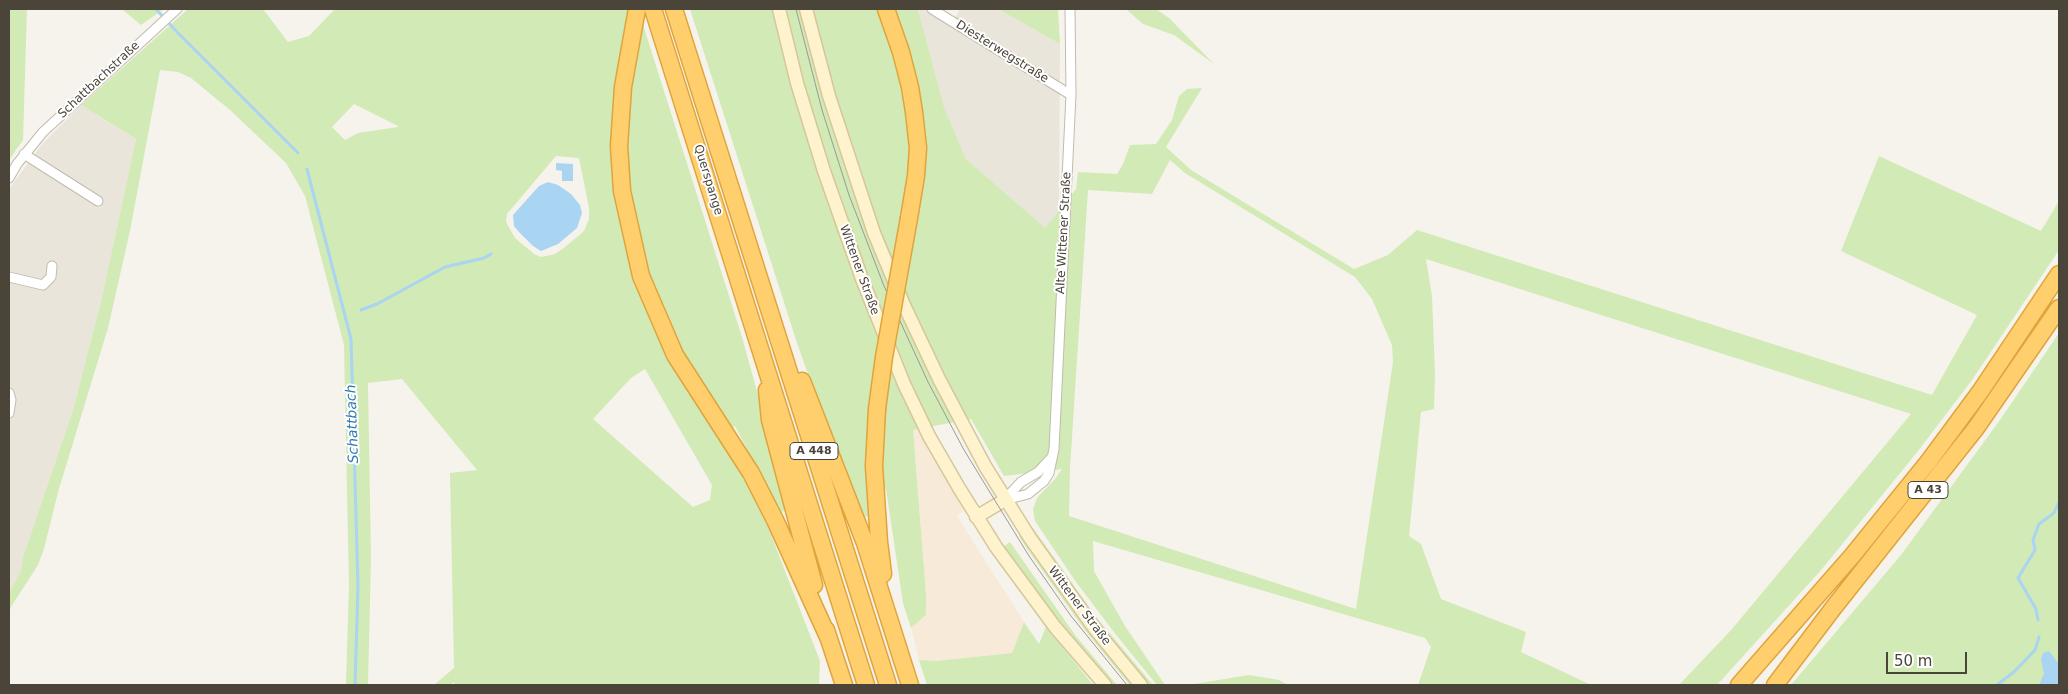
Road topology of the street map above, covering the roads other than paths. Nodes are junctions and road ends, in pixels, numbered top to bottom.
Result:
1 (177, 9) edge
2 (637, 9) edge
3 (653, 9) edge
4 (674, 9) edge
5 (779, 9) edge
6 (806, 9) edge
7 (886, 9) edge
8 (932, 9) edge
9 (1070, 9) edge
10 (1071, 95) junction
11 (24, 154) junction
12 (9, 178) edge
13 (98, 201) dead end
14 (52, 266) dead end
15 (758, 274) junction
16 (2059, 274) edge
17 (9, 277) edge
18 (2059, 308) edge
19 (762, 351) junction
20 (9, 393) edge
21 (9, 413) edge
22 (1052, 456) junction
23 (1005, 500) junction
24 (976, 517) junction
25 (1834, 607) junction
26 (890, 621) junction
27 (829, 639) junction
28 (844, 685) edge
29 (866, 685) edge
30 (888, 685) edge
31 (910, 685) edge
32 (1105, 685) edge
33 (1141, 685) edge
34 (1739, 685) edge
35 (1765, 685) edge
36 (1775, 685) edge

1 - 11 street, Schattbachstraße
2 - 27 highway
3 - 19 highway, Querspange / A 448
4 - 15 highway, Querspange / A 448
5 - 24 main road, Wittener Straße
6 - 23 main road, Wittener Straße
7 - 26 highway, bridge
8 - 10 street, Diesterwegstraße
9 - 10 street, Alte Wittener Straße
10 - 22 street, Alte Wittener Straße
11 - 12 street, Schattbachstraße
11 - 13 street
14 - 17 street
15 - 26 highway
15 - 30 highway, A 448
16 - 34 highway, A 43
18 - 25 highway, A 43
19 - 27 highway
19 - 29 highway, A 448
20 - 21 street
22 - 23 street
22 - 23 street, Alte Wittener Straße
23 - 24 main road
23 - 33 main road, Wittener Straße
24 - 32 main road, Wittener Straße
25 - 35 highway, A 43
25 - 36 highway
26 - 31 highway
27 - 28 highway

